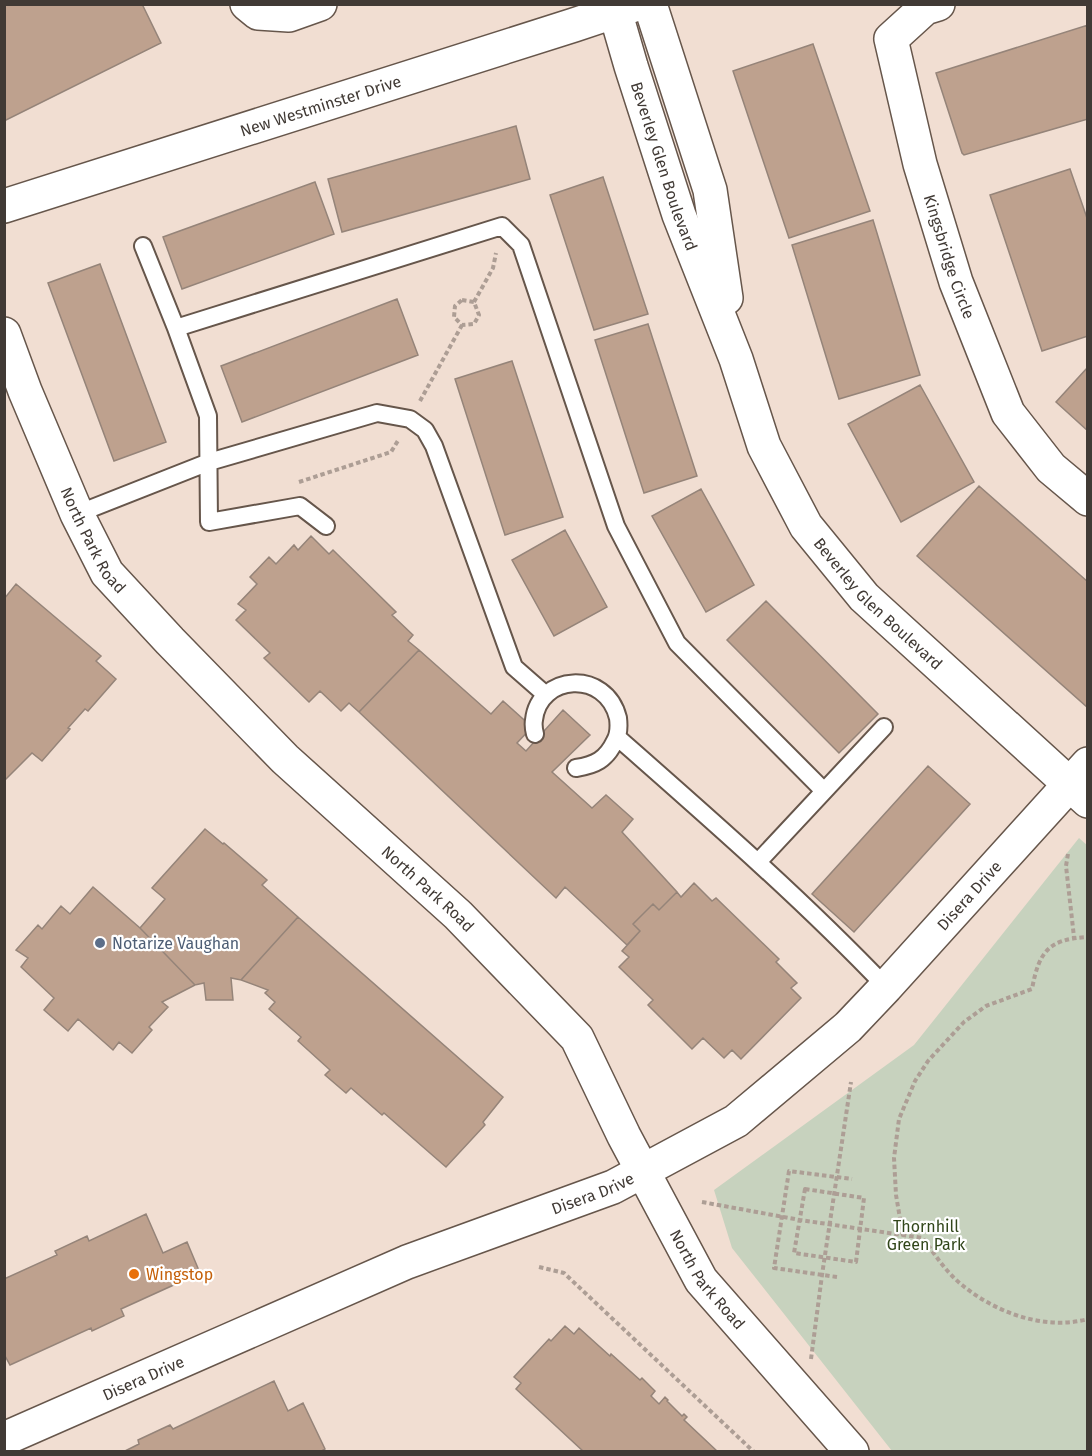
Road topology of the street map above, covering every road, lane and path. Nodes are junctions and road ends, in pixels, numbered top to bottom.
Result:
1 (247, 4) edge
2 (320, 4) edge
3 (650, 4) edge
4 (938, 4) edge
5 (621, 7) edge
6 (4, 206) edge
7 (502, 226) junction
8 (143, 246) dead end
9 (474, 302) junction
10 (176, 328) junction
11 (4, 334) edge
12 (736, 359) junction
13 (209, 462) junction
14 (1088, 499) edge
15 (77, 514) junction
16 (326, 526) dead end
17 (546, 695) junction
18 (884, 727) dead end
19 (535, 734) dead end
20 (617, 737) junction
21 (576, 768) dead end
22 (1081, 783) edge
23 (824, 791) junction
24 (1068, 854) dead end
25 (758, 862) junction
26 (1074, 937) junction
27 (1088, 937) edge
28 (886, 987) junction
29 (851, 1082) dead end
30 (643, 1172) junction
31 (837, 1177) junction
32 (852, 1179) dead end
33 (834, 1194) junction
34 (702, 1202) dead end
35 (782, 1217) junction
36 (800, 1220) junction
37 (829, 1224) junction
38 (860, 1229) junction
39 (903, 1236) junction
40 (825, 1258) junction
41 (539, 1267) dead end
42 (822, 1275) junction
43 (837, 1277) dead end
44 (1088, 1319) edge
45 (810, 1365) dead end
46 (4, 1439) edge
47 (842, 1448) edge
48 (754, 1452) edge

1 - 2 street
3 - 12 street, Beverley Glen Boulevard
4 - 14 street, Kingsbridge Circle
5 - 6 street, New Westminster Drive
5 - 12 street, Beverley Glen Boulevard
7 - 9 path
7 - 10 lane
7 - 23 lane
8 - 10 lane
9 - 9 path
10 - 13 lane
11 - 15 street, North Park Road
12 - 22 street, Beverley Glen Boulevard
13 - 15 lane
13 - 16 lane
13 - 17 lane
15 - 30 street, North Park Road
17 - 19 lane
17 - 20 lane
18 - 23 lane
20 - 21 lane
20 - 25 lane
22 - 28 street, Disera Drive
23 - 25 lane
24 - 26 path
25 - 28 lane
26 - 27 path
26 - 39 path
28 - 30 street, Disera Drive
29 - 31 path
30 - 46 street, Disera Drive
30 - 47 street, North Park Road
31 - 32 path
31 - 33 path
31 - 35 path
33 - 36 path
33 - 37 path
33 - 38 path
34 - 35 path
35 - 36 path
35 - 42 path
36 - 37 path
36 - 40 path
37 - 38 path
37 - 40 path
38 - 39 path
38 - 40 path
39 - 44 path
40 - 42 path
41 - 48 path
42 - 43 path
42 - 45 path

